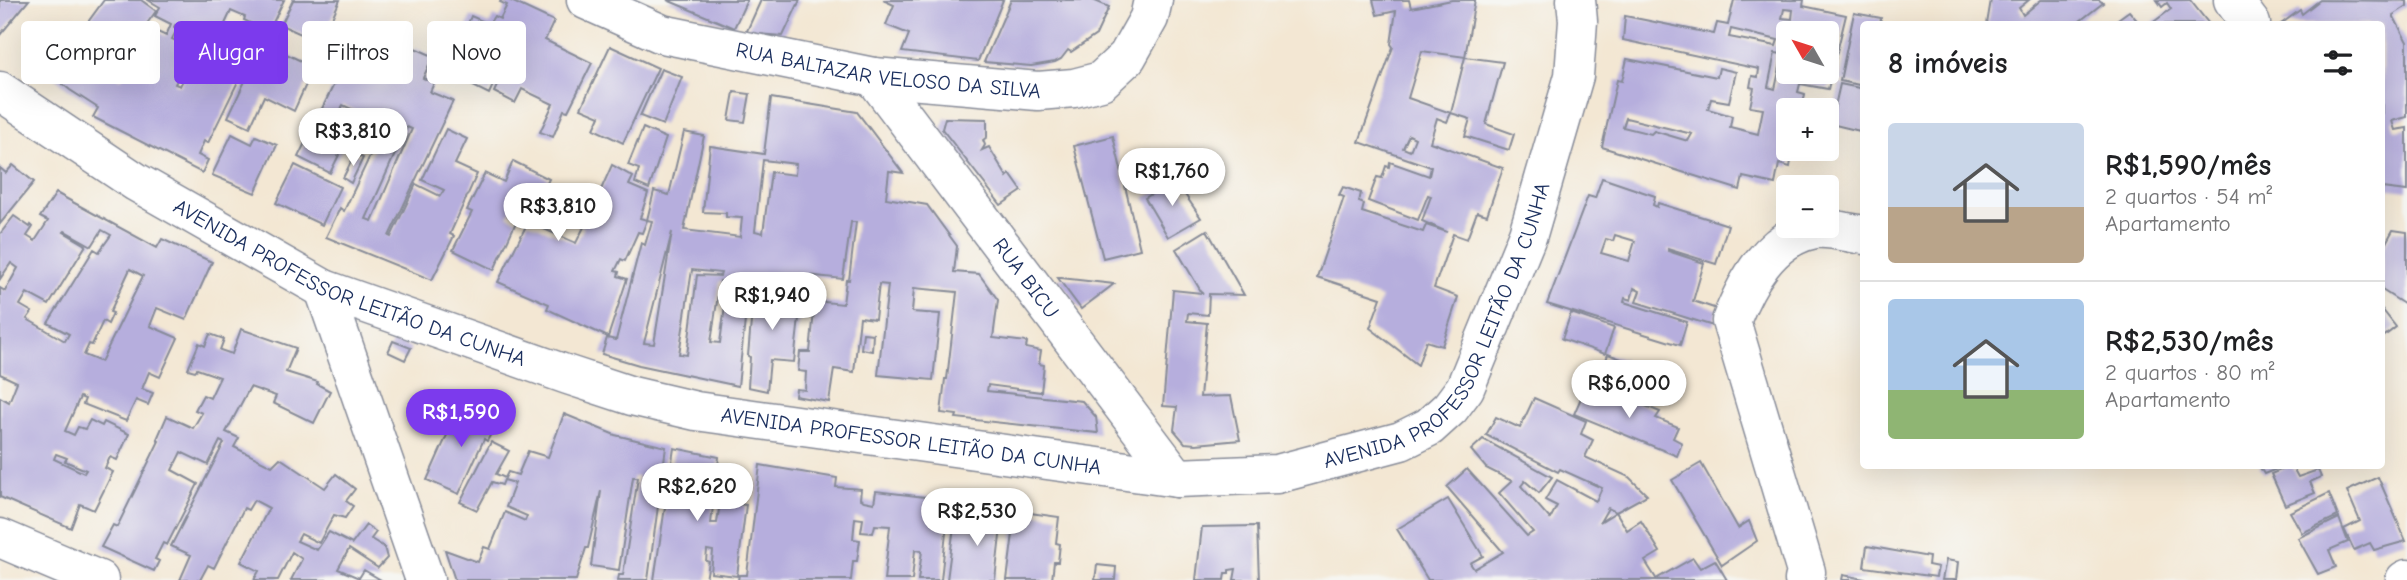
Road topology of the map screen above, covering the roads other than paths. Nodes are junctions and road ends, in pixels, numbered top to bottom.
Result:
1 (586, 0) edge
2 (1153, 0) edge
3 (1576, 0) edge
4 (2233, 0) edge
5 (2249, 21) edge
6 (874, 77) junction
7 (0, 91) edge
8 (1860, 234) edge
9 (324, 289) junction
10 (1178, 478) junction
11 (0, 538) edge
12 (99, 580) edge
13 (425, 580) edge
14 (1804, 580) edge

1 - 6 street, RUA BALTAZAR VELOSO DA SILVA
2 - 6 street, RUA BALTAZAR VELOSO DA SILVA
3 - 10 street, AVENIDA PROFESSOR LEITÃO DA CUNHA
4 - 5 street
6 - 10 street, RUA BICU
7 - 9 street, AVENIDA PROFESSOR LEITÃO DA CUNHA
8 - 14 street
9 - 10 street, AVENIDA PROFESSOR LEITÃO DA CUNHA
9 - 13 street
11 - 12 street

